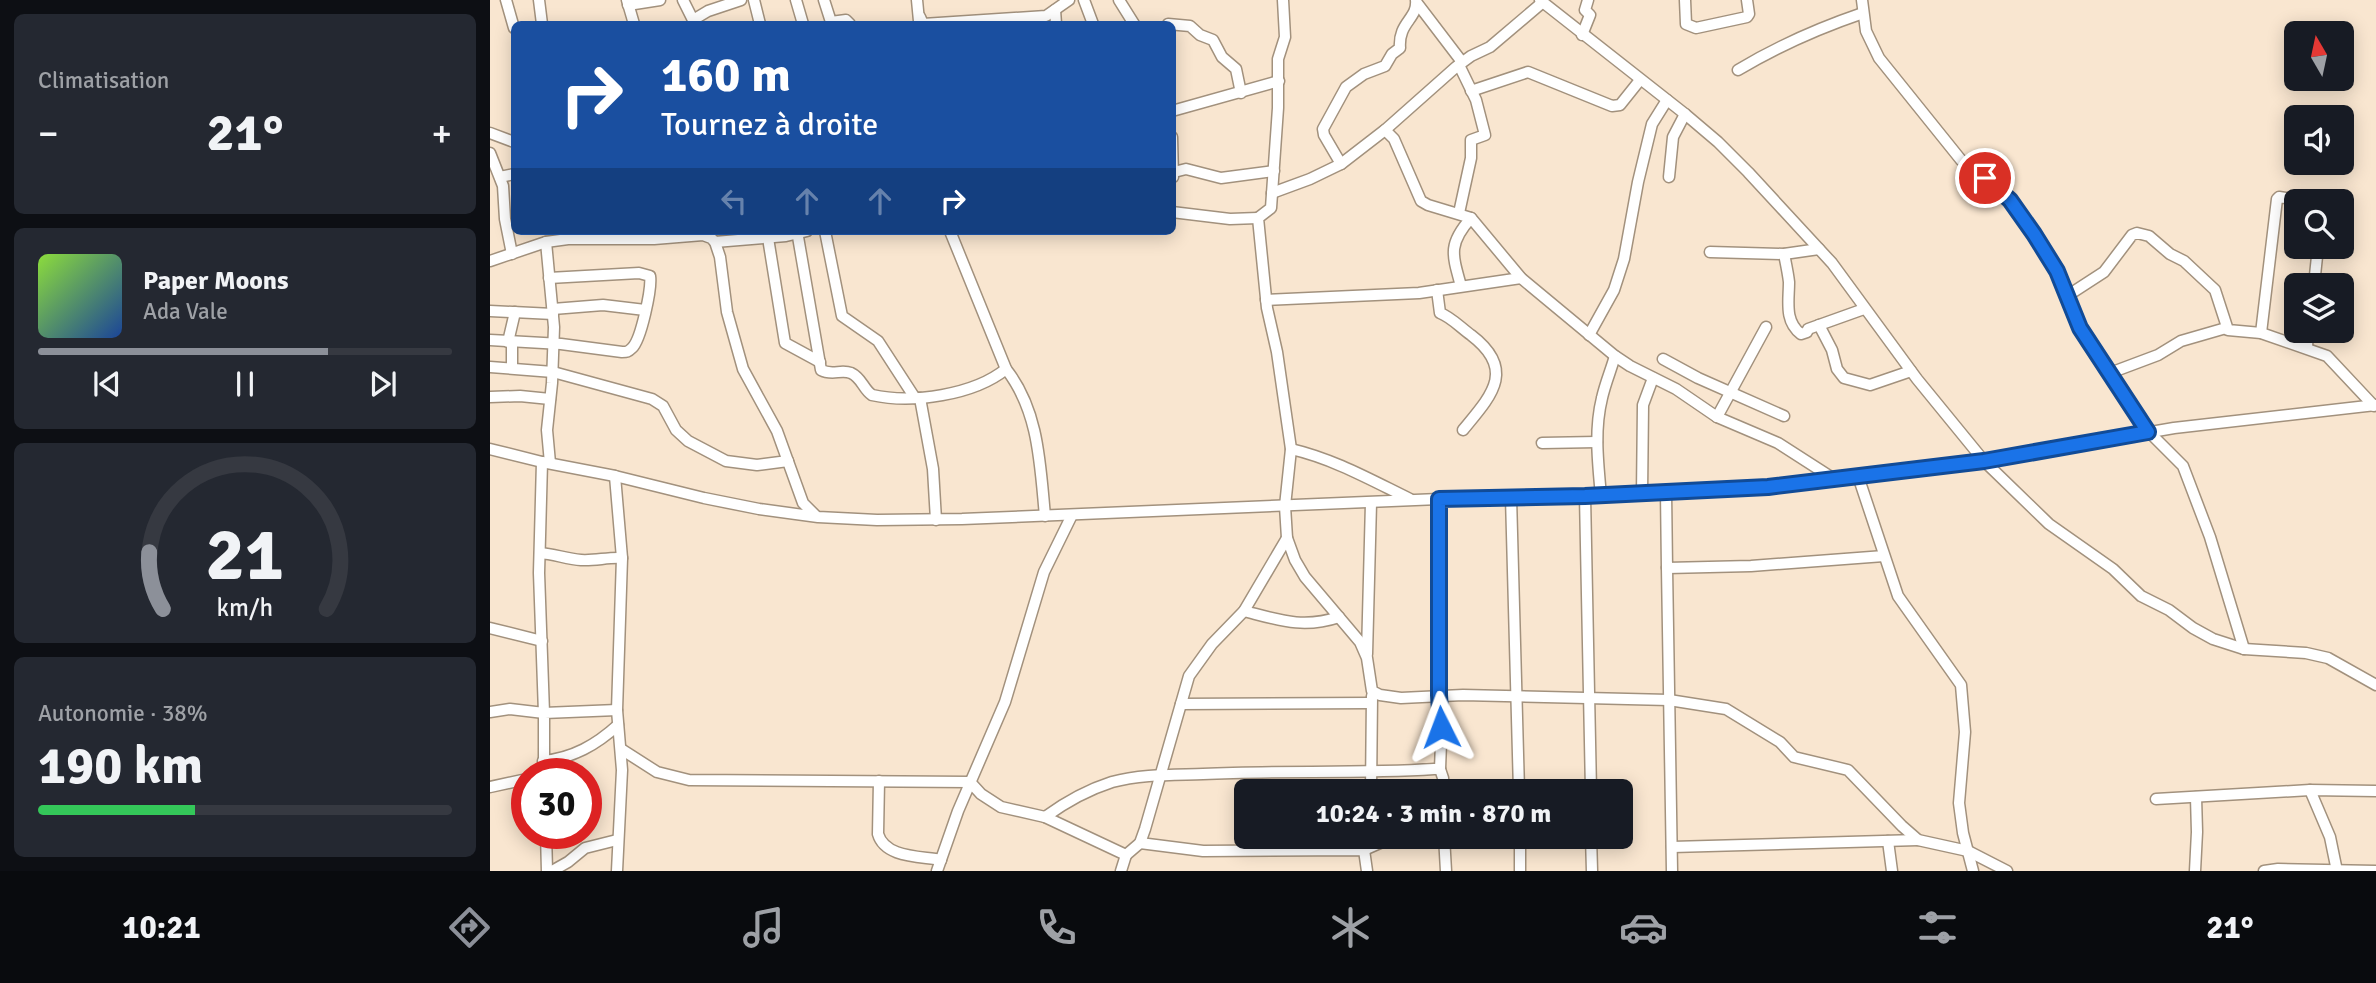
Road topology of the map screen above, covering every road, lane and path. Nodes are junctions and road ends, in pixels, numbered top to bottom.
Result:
1 (506, 0) edge
2 (539, 0) edge
3 (660, 0) edge
4 (682, 0) edge
5 (741, 0) edge
6 (754, 0) edge
7 (796, 0) edge
8 (824, 0) edge
9 (916, 0) edge
10 (1069, 0) edge
11 (1084, 0) edge
12 (1119, 0) edge
13 (1283, 0) edge
14 (1588, 0) edge
15 (1685, 0) edge
16 (1748, 0) edge
17 (1862, 0) edge
18 (1416, 1) edge
19 (1541, 1) edge
20 (628, 3) edge
21 (1055, 10) junction
22 (1863, 13) junction
23 (512, 21) edge
24 (542, 21) edge
25 (633, 21) edge
26 (693, 21) edge
27 (695, 21) edge
28 (758, 21) edge
29 (802, 21) edge
30 (831, 21) edge
31 (919, 21) edge
32 (969, 21) edge
33 (1056, 21) edge
34 (1092, 21) edge
35 (1132, 21) edge
36 (1176, 25) edge
37 (1582, 35) junction
38 (1460, 63) junction
39 (1738, 70) dead end
40 (1640, 79) junction
41 (1279, 81) junction
42 (1472, 91) junction
43 (1241, 93) junction
44 (1667, 100) junction
45 (1176, 110) edge
46 (1685, 114) junction
47 (1385, 130) junction
48 (490, 132) edge
49 (511, 141) edge
50 (490, 152) edge
51 (1340, 164) junction
52 (1273, 171) junction
53 (1176, 174) edge
54 (511, 176) edge
55 (1669, 177) dead end
56 (502, 181) junction
57 (490, 191) edge
58 (1272, 193) junction
59 (2284, 198) edge
60 (1176, 213) edge
61 (1459, 213) junction
62 (1258, 218) junction
63 (1471, 218) junction
64 (539, 235) edge
65 (567, 235) edge
66 (683, 235) edge
67 (705, 235) edge
68 (784, 235) edge
69 (801, 235) edge
70 (826, 235) edge
71 (953, 235) edge
72 (768, 238) junction
73 (716, 242) junction
74 (543, 243) junction
75 (1818, 249) junction
76 (1710, 252) dead end
77 (512, 254) junction
78 (1784, 254) junction
79 (490, 261) edge
80 (550, 278) junction
81 (1521, 278) junction
82 (1461, 286) junction
83 (1437, 290) junction
84 (2067, 296) junction
85 (1266, 300) junction
86 (1864, 309) junction
87 (490, 310) edge
88 (645, 310) junction
89 (516, 312) junction
90 (553, 312) junction
91 (1819, 325) junction
92 (1766, 327) dead end
93 (2226, 328) junction
94 (2261, 333) junction
95 (1589, 335) junction
96 (490, 340) edge
97 (510, 342) junction
98 (554, 343) junction
99 (2306, 343) edge
100 (2306, 347) junction
101 (1615, 356) junction
102 (1663, 359) dead end
103 (820, 362) junction
104 (490, 367) edge
105 (512, 368) junction
106 (1006, 369) junction
107 (1911, 371) junction
108 (553, 372) junction
109 (2110, 373) junction
110 (1653, 378) junction
111 (1730, 392) junction
112 (490, 397) edge
113 (918, 398) junction
114 (550, 400) junction
115 (2375, 405) edge
116 (1784, 416) dead end
117 (1717, 417) junction
118 (1463, 430) dead end
119 (2148, 432) junction
120 (1597, 442) junction
121 (1542, 443) dead end
122 (490, 449) edge
123 (1291, 449) junction
124 (788, 461) junction
125 (1984, 461) junction
126 (546, 463) junction
127 (615, 476) junction
128 (1858, 476) junction
129 (1834, 479) junction
130 (1666, 492) junction
131 (1642, 494) junction
132 (1585, 496) junction
133 (1601, 496) junction
134 (1511, 497) junction
135 (1439, 499) junction
136 (1412, 500) junction
137 (1371, 503) junction
138 (1285, 506) junction
139 (1072, 515) junction
140 (1045, 516) junction
141 (818, 517) junction
142 (936, 520) junction
143 (1287, 538) junction
144 (540, 553) junction
145 (1884, 556) junction
146 (622, 558) junction
147 (1667, 568) junction
148 (1244, 611) junction
149 (1339, 617) junction
150 (490, 628) edge
151 (542, 640) junction
152 (2244, 649) junction
153 (1367, 658) junction
154 (2376, 685) edge
155 (1439, 695) junction
156 (1518, 696) junction
157 (1372, 697) junction
158 (1590, 698) junction
159 (1669, 700) junction
160 (1181, 704) junction
161 (617, 710) junction
162 (490, 712) edge
163 (544, 713) junction
164 (618, 725) junction
165 (621, 749) junction
166 (543, 758) edge
167 (562, 758) edge
168 (1440, 769) junction
169 (1370, 772) junction
170 (1161, 776) junction
171 (1370, 779) edge
172 (1443, 779) edge
173 (1519, 779) edge
174 (1591, 779) edge
175 (879, 781) junction
176 (511, 782) edge
177 (970, 782) junction
178 (490, 787) edge
179 (2310, 790) junction
180 (2376, 792) edge
181 (2196, 797) junction
182 (2156, 799) dead end
183 (1045, 817) junction
184 (617, 840) junction
185 (1918, 840) junction
186 (1888, 841) junction
187 (1140, 843) junction
188 (1672, 847) junction
189 (546, 849) edge
190 (1445, 849) edge
191 (1520, 849) edge
192 (1591, 849) edge
193 (1364, 850) joint
194 (1968, 851) junction
195 (1126, 855) junction
196 (941, 860) junction
197 (547, 871) edge
198 (552, 871) edge
199 (617, 871) edge
200 (937, 871) edge
201 (1121, 871) edge
202 (1367, 871) edge
203 (1446, 871) edge
204 (1520, 871) edge
205 (1592, 871) edge
206 (1672, 871) edge
207 (1892, 871) edge
208 (1973, 871) edge
209 (2007, 871) edge
210 (2195, 871) edge
211 (2264, 871) edge
212 (2337, 871) edge
213 (2376, 871) edge

1 - 23 street
2 - 24 street
3 - 20 street
4 - 26 street
5 - 27 street
6 - 28 street
7 - 29 street
8 - 30 street
9 - 31 street
10 - 21 street
11 - 34 street
12 - 35 street
13 - 41 street
14 - 37 street
15 - 16 street
17 - 22 street
18 - 38 street
18 - 51 street
19 - 37 street
19 - 38 street
20 - 25 street
21 - 32 street
21 - 33 street
22 - 39 street
22 - 84 street
36 - 43 street
37 - 40 street
38 - 42 street
38 - 47 street
40 - 42 street
40 - 44 street
41 - 43 street
41 - 52 street
42 - 61 street
43 - 45 street
44 - 46 street
44 - 95 street
46 - 55 street
46 - 75 street
47 - 51 street
47 - 61 street
48 - 49 street
50 - 56 street
51 - 58 street
52 - 53 street
52 - 58 street
54 - 56 street
56 - 57 street
56 - 77 street
58 - 62 street
59 - 94 street
60 - 62 street
61 - 63 street
62 - 85 street
63 - 81 street
63 - 82 street
64 - 74 street
65 - 66 street
65 - 74 street
67 - 73 street
68 - 72 street
69 - 103 street
70 - 113 street
71 - 106 street
72 - 73 street
72 - 103 street
73 - 124 street
74 - 77 street
74 - 80 street
75 - 78 street
75 - 86 street
76 - 78 street
77 - 79 street
78 - 91 street
80 - 88 street
80 - 90 street
81 - 82 street
81 - 95 street
82 - 83 street
83 - 85 street
83 - 118 street
84 - 93 street
84 - 109 street
85 - 123 street
86 - 91 street
86 - 107 street
87 - 89 street
88 - 90 street
88 - 98 street
89 - 90 street
89 - 97 street
90 - 98 street
91 - 107 street
92 - 111 street
93 - 94 street
93 - 109 street
94 - 100 street
95 - 101 street
96 - 97 street
97 - 98 street
97 - 105 street
98 - 108 street
99 - 100 street
100 - 115 street
101 - 110 street
101 - 120 street
102 - 111 street
103 - 113 street
104 - 105 street
105 - 108 street
106 - 113 street
106 - 140 street
107 - 125 street
108 - 114 street
108 - 124 street
109 - 119 street
110 - 117 street
110 - 131 street
111 - 116 street
111 - 117 street
112 - 114 street
113 - 142 street
114 - 126 street
115 - 119 street
117 - 129 street
119 - 125 street
119 - 152 street
120 - 121 street
120 - 133 street
122 - 126 street
123 - 136 street
123 - 138 street
124 - 141 street
125 - 128 street
125 - 152 street
126 - 127 street
126 - 144 street
127 - 141 street
127 - 146 street
128 - 129 street
128 - 145 street
129 - 130 street
130 - 131 street
130 - 147 street
131 - 133 street
132 - 133 street
132 - 134 street
132 - 158 street
134 - 135 street
134 - 156 street
135 - 136 street
135 - 155 street
136 - 137 street
137 - 138 street
137 - 153 street
138 - 139 street
138 - 143 street
139 - 140 street
139 - 177 street
140 - 142 street
141 - 142 street
143 - 148 street
143 - 149 street
144 - 146 street
144 - 151 street
145 - 147 street
145 - 194 street
146 - 161 street
147 - 159 street
148 - 149 street
148 - 160 street
149 - 153 street
150 - 151 street
151 - 163 street
152 - 154 street
153 - 157 street
155 - 156 street
155 - 157 street
155 - 168 street
156 - 158 street
156 - 173 street
157 - 160 street
157 - 169 street
158 - 159 street
158 - 174 street
159 - 185 street
159 - 188 street
160 - 170 street
161 - 163 street
161 - 164 street
162 - 163 street
163 - 166 street
164 - 165 street
164 - 167 street
165 - 175 street
165 - 184 street
168 - 169 street
168 - 172 street
169 - 170 street
169 - 171 street
170 - 183 street
170 - 187 street
175 - 177 street
175 - 196 street
176 - 178 street
177 - 183 street
177 - 196 street
179 - 180 street
179 - 181 street
179 - 212 street
181 - 182 street
181 - 210 street
183 - 195 street
184 - 198 street
184 - 199 street
185 - 186 street
185 - 194 street
186 - 188 street
186 - 207 street
187 - 193 street
187 - 195 street
188 - 206 street
189 - 197 street
190 - 203 street
191 - 204 street
192 - 205 street
193 - 202 street
194 - 208 street
194 - 209 street
195 - 201 street
196 - 200 street
211 - 212 street
212 - 213 street

